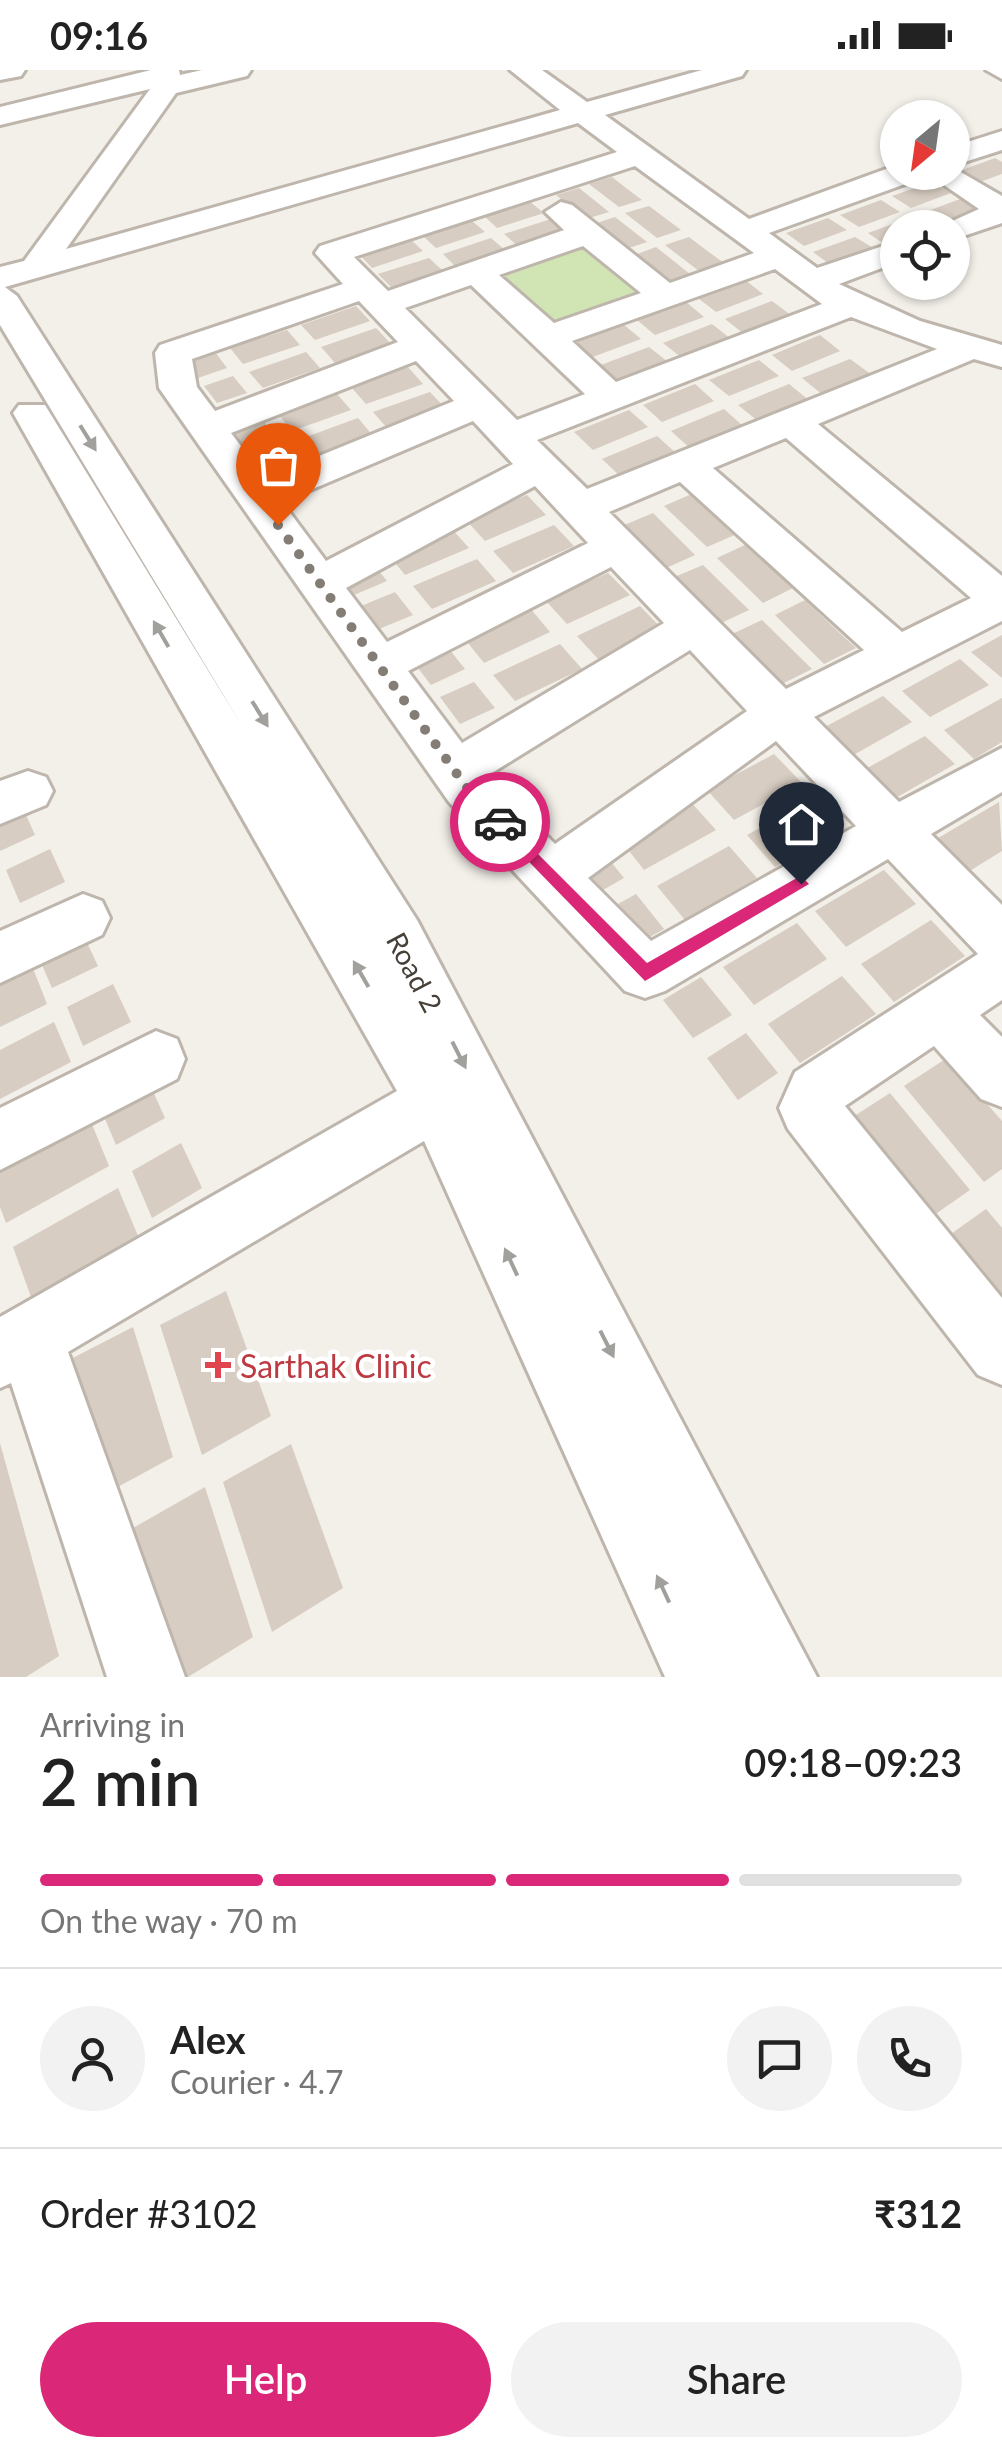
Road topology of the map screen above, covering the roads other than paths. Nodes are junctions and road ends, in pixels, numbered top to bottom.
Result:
1 (10, 70) edge
2 (237, 70) edge
3 (524, 70) edge
4 (732, 70) edge
5 (0, 72) edge
6 (166, 78) edge
7 (586, 115) junction
8 (0, 116) edge
9 (1002, 140) edge
10 (970, 151) edge
11 (641, 154) junction
12 (880, 182) edge
13 (534, 190) junction
14 (969, 190) edge
15 (1002, 211) edge
16 (970, 223) edge
17 (745, 231) junction
18 (588, 233) junction
19 (779, 256) junction
20 (880, 258) edge
21 (476, 272) junction
22 (0, 278) edge
23 (18, 282) edge
24 (814, 282) junction
25 (377, 295) junction
26 (666, 296) junction
27 (852, 304) junction
28 (548, 337) junction
29 (426, 344) junction
30 (986, 352) edge
31 (0, 359) edge
32 (610, 398) junction
33 (482, 403) junction
34 (790, 421) junction
35 (207, 428) junction
36 (528, 450) junction
37 (685, 464) junction
38 (257, 496) junction
39 (582, 506) junction
40 (620, 545) junction
41 (319, 583) junction
42 (1002, 601) edge
43 (696, 625) junction
44 (897, 654) junction
45 (379, 666) junction
46 (781, 712) junction
47 (1002, 768) edge
48 (455, 771) junction
49 (894, 830) junction
50 (551, 876) junction
51 (84, 918) dead end
52 (1002, 942) edge
53 (0, 958) edge
54 (1002, 968) edge
55 (938, 1010) junction
56 (156, 1059) dead end
57 (1002, 1079) edge
58 (436, 1101) junction
59 (0, 1140) edge
60 (14, 1345) edge
61 (1002, 1351) edge
62 (146, 1677) edge
63 (704, 1677) edge
64 (778, 1677) edge

1 - 5 street
2 - 6 street
3 - 7 street
4 - 7 street
6 - 8 street
6 - 23 street
7 - 11 street
7 - 23 street
9 - 10 street
11 - 13 street
11 - 17 street
12 - 17 street
13 - 18 street
13 - 25 street
14 - 15 street
15 - 16 street
17 - 19 street
18 - 21 street
18 - 26 street
19 - 24 street
19 - 26 street
20 - 24 street
21 - 25 street
21 - 28 street
22 - 23 street
23 -> 64 street, Road 2
24 - 27 street
25 - 29 street
25 - 35 street
26 - 28 street
27 - 30 street
27 - 32 street
28 - 32 street
29 - 33 street
29 - 35 street
30 - 34 street
58 -> 31 street, Road 2
32 - 36 street
33 - 36 street
33 - 38 street
34 - 37 street
34 - 42 street
35 - 38 street
36 - 39 street
36 - 41 street
37 - 39 street
37 - 44 street
38 - 41 street
39 - 40 street
40 - 43 street
40 - 45 street
41 - 45 street
42 - 44 street
43 - 46 street
43 - 48 street
44 - 46 street
45 - 48 street
46 - 49 street
46 - 50 street
47 - 49 street
48 - 50 street
49 - 50 street
49 - 52 street
51 - 53 street
54 - 55 street
55 - 57 street
55 - 61 street
56 - 59 street
58 - 60 street
63 -> 58 street, Road 2
60 - 62 street

